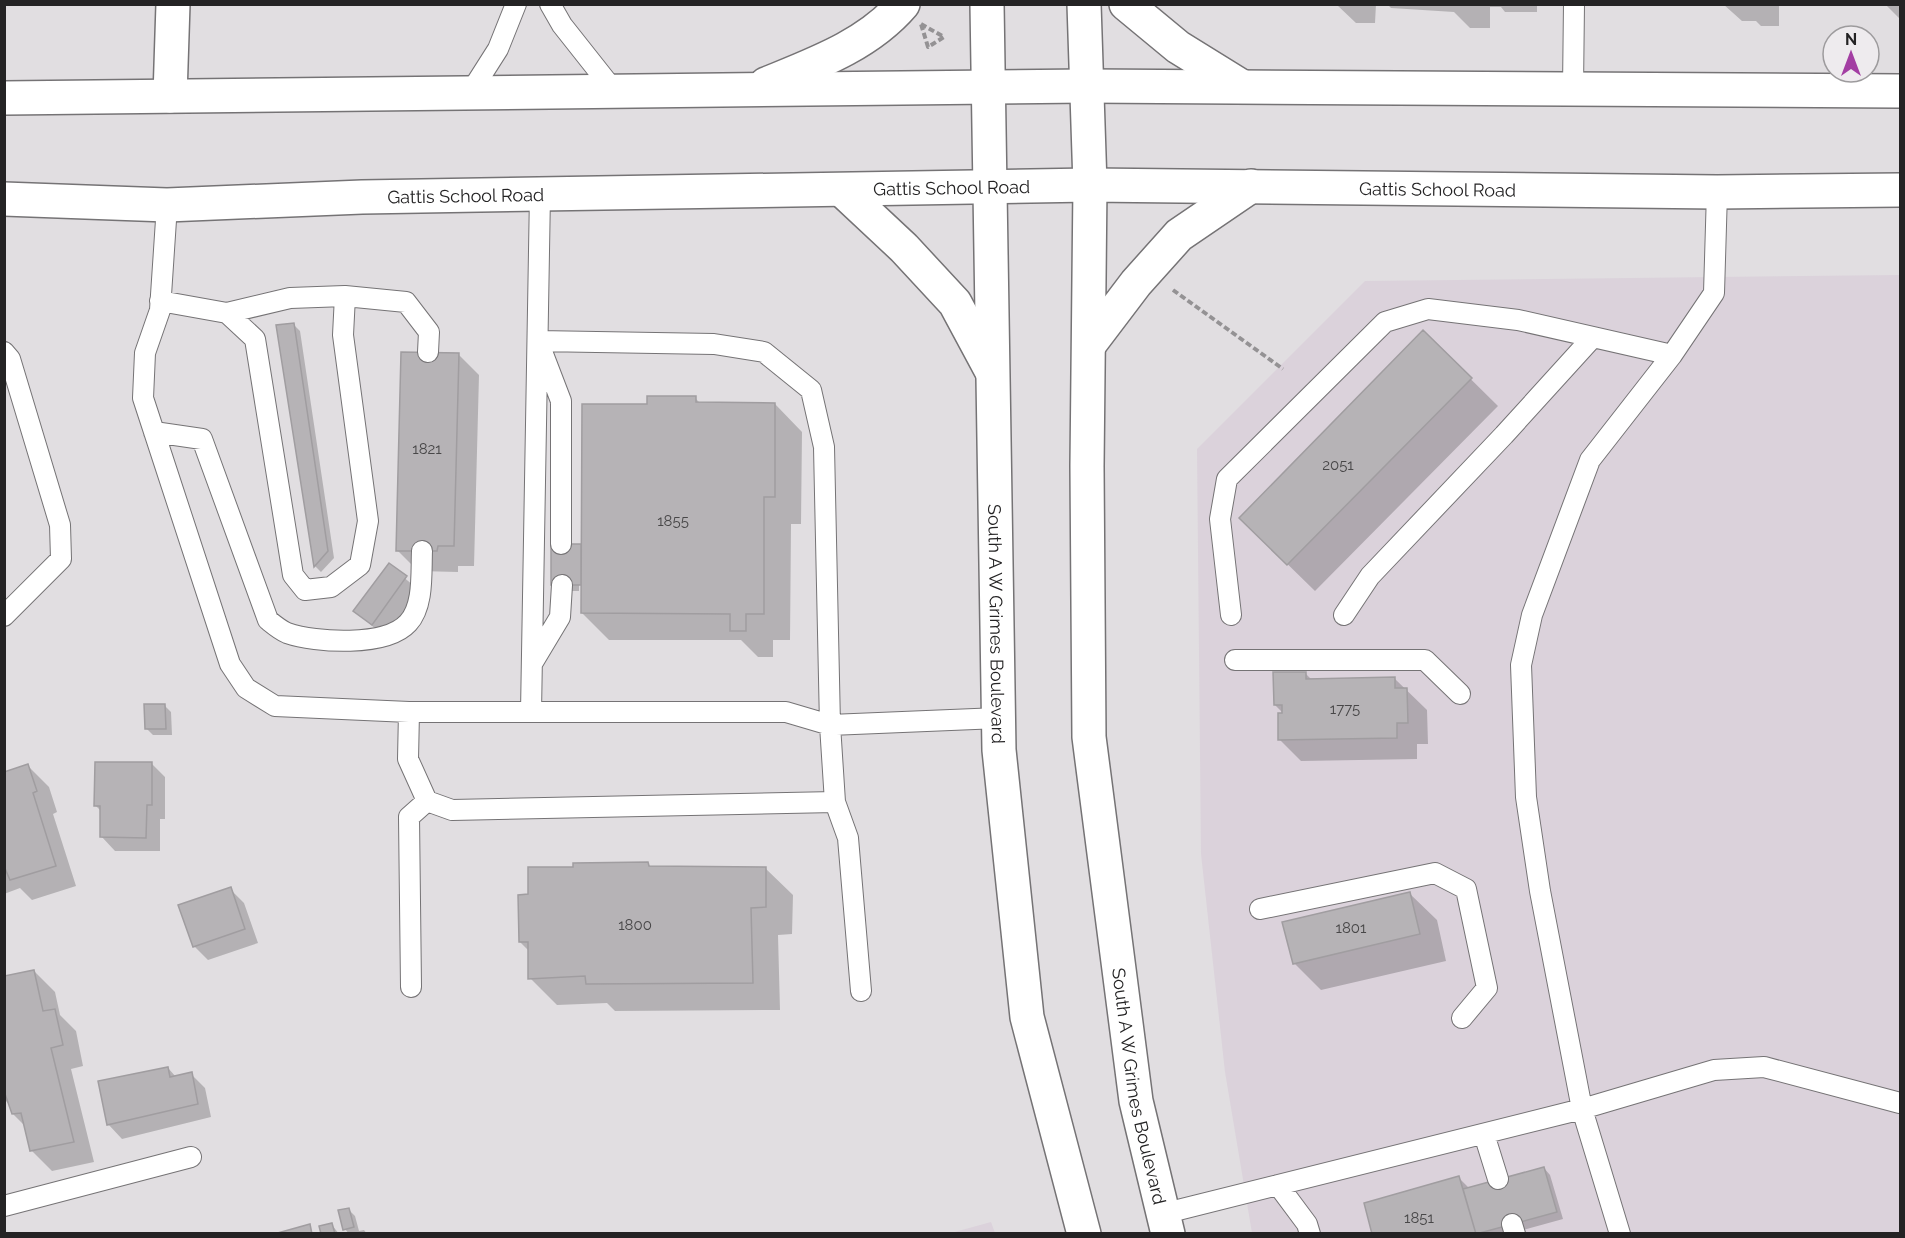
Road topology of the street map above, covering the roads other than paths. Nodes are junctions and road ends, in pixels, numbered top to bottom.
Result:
1 (173, 4) edge
2 (516, 4) edge
3 (550, 4) edge
4 (903, 4) edge
5 (987, 4) edge
6 (1084, 4) edge
7 (1126, 4) edge
8 (1574, 4) edge
9 (1086, 86) junction
10 (1240, 86) junction
11 (989, 88) junction
12 (1573, 88) junction
13 (750, 90) junction
14 (1900, 91) edge
15 (615, 92) junction
16 (470, 93) junction
17 (170, 96) junction
18 (4, 98) edge
19 (1090, 185) junction
20 (1251, 186) junction
21 (990, 188) junction
22 (842, 190) junction
23 (1900, 190) edge
24 (1718, 192) junction
25 (540, 194) junction
26 (4, 198) edge
27 (167, 205) junction
28 (345, 296) junction
29 (160, 301) junction
30 (227, 312) junction
31 (1593, 337) junction
32 (538, 341) junction
33 (1089, 345) junction
34 (4, 352) edge
35 (428, 352) dead end
36 (1672, 355) junction
37 (993, 375) junction
38 (154, 432) junction
39 (561, 544) dead end
40 (422, 551) dead end
41 (562, 585) dead end
42 (1231, 615) dead end
43 (1344, 615) dead end
44 (4, 616) edge
45 (1235, 660) dead end
46 (532, 664) junction
47 (1460, 694) dead end
48 (409, 712) junction
49 (531, 712) junction
50 (999, 718) junction
51 (830, 724) junction
52 (427, 801) junction
53 (835, 802) junction
54 (1260, 909) dead end
55 (411, 987) dead end
56 (861, 991) dead end
57 (1462, 1018) dead end
58 (1900, 1103) edge
59 (1582, 1109) junction
60 (1484, 1134) junction
61 (191, 1157) dead end
62 (1498, 1179) dead end
63 (1278, 1185) junction
64 (4, 1206) edge
65 (1165, 1224) edge
66 (1080, 1233) edge
67 (1310, 1233) edge
68 (1620, 1233) edge

1 - 17 main road
2 - 16 lane
3 - 15 lane
4 - 13 main road
5 - 11 main road, South A W Grimes Boulevard
6 - 9 main road, South A W Grimes Boulevard
7 - 10 main road
8 - 12 lane
9 - 10 main road
9 - 11 main road
9 - 19 main road, South A W Grimes Boulevard
10 - 12 main road
11 - 13 main road
11 - 21 main road, South A W Grimes Boulevard
12 - 14 main road
13 - 15 main road
15 - 16 main road
16 - 17 main road
17 - 18 main road
19 - 20 main road, Gattis School Road
19 - 21 main road, Gattis School Road
19 - 33 main road, South A W Grimes Boulevard
20 - 24 main road, Gattis School Road
20 - 33 main road
21 - 22 main road, Gattis School Road
21 - 37 main road, South A W Grimes Boulevard
22 - 25 main road, Gattis School Road
22 - 37 main road
23 - 24 main road, Gattis School Road
24 - 36 lane
25 - 27 main road, Gattis School Road
25 - 32 lane
26 - 27 main road, Gattis School Road
27 - 29 lane
28 - 30 lane
28 - 30 lane
28 - 35 lane
29 - 30 lane
29 - 38 lane
31 - 36 lane
31 - 42 lane
31 - 43 lane
32 - 39 lane
32 - 46 lane
32 - 51 lane
33 - 65 main road, South A W Grimes Boulevard
34 - 44 lane
36 - 59 lane
37 - 50 main road, South A W Grimes Boulevard
38 - 40 lane
38 - 48 lane
41 - 46 lane
45 - 47 lane
46 - 49 lane
48 - 49 lane
48 - 52 lane
49 - 51 lane
50 - 51 lane
50 - 66 main road, South A W Grimes Boulevard
51 - 53 lane
52 - 53 lane
52 - 55 lane
53 - 56 lane
54 - 57 lane
58 - 59 lane
59 - 60 lane
59 - 68 lane
60 - 62 lane
60 - 63 lane
61 - 64 lane
63 - 65 lane
63 - 67 lane

